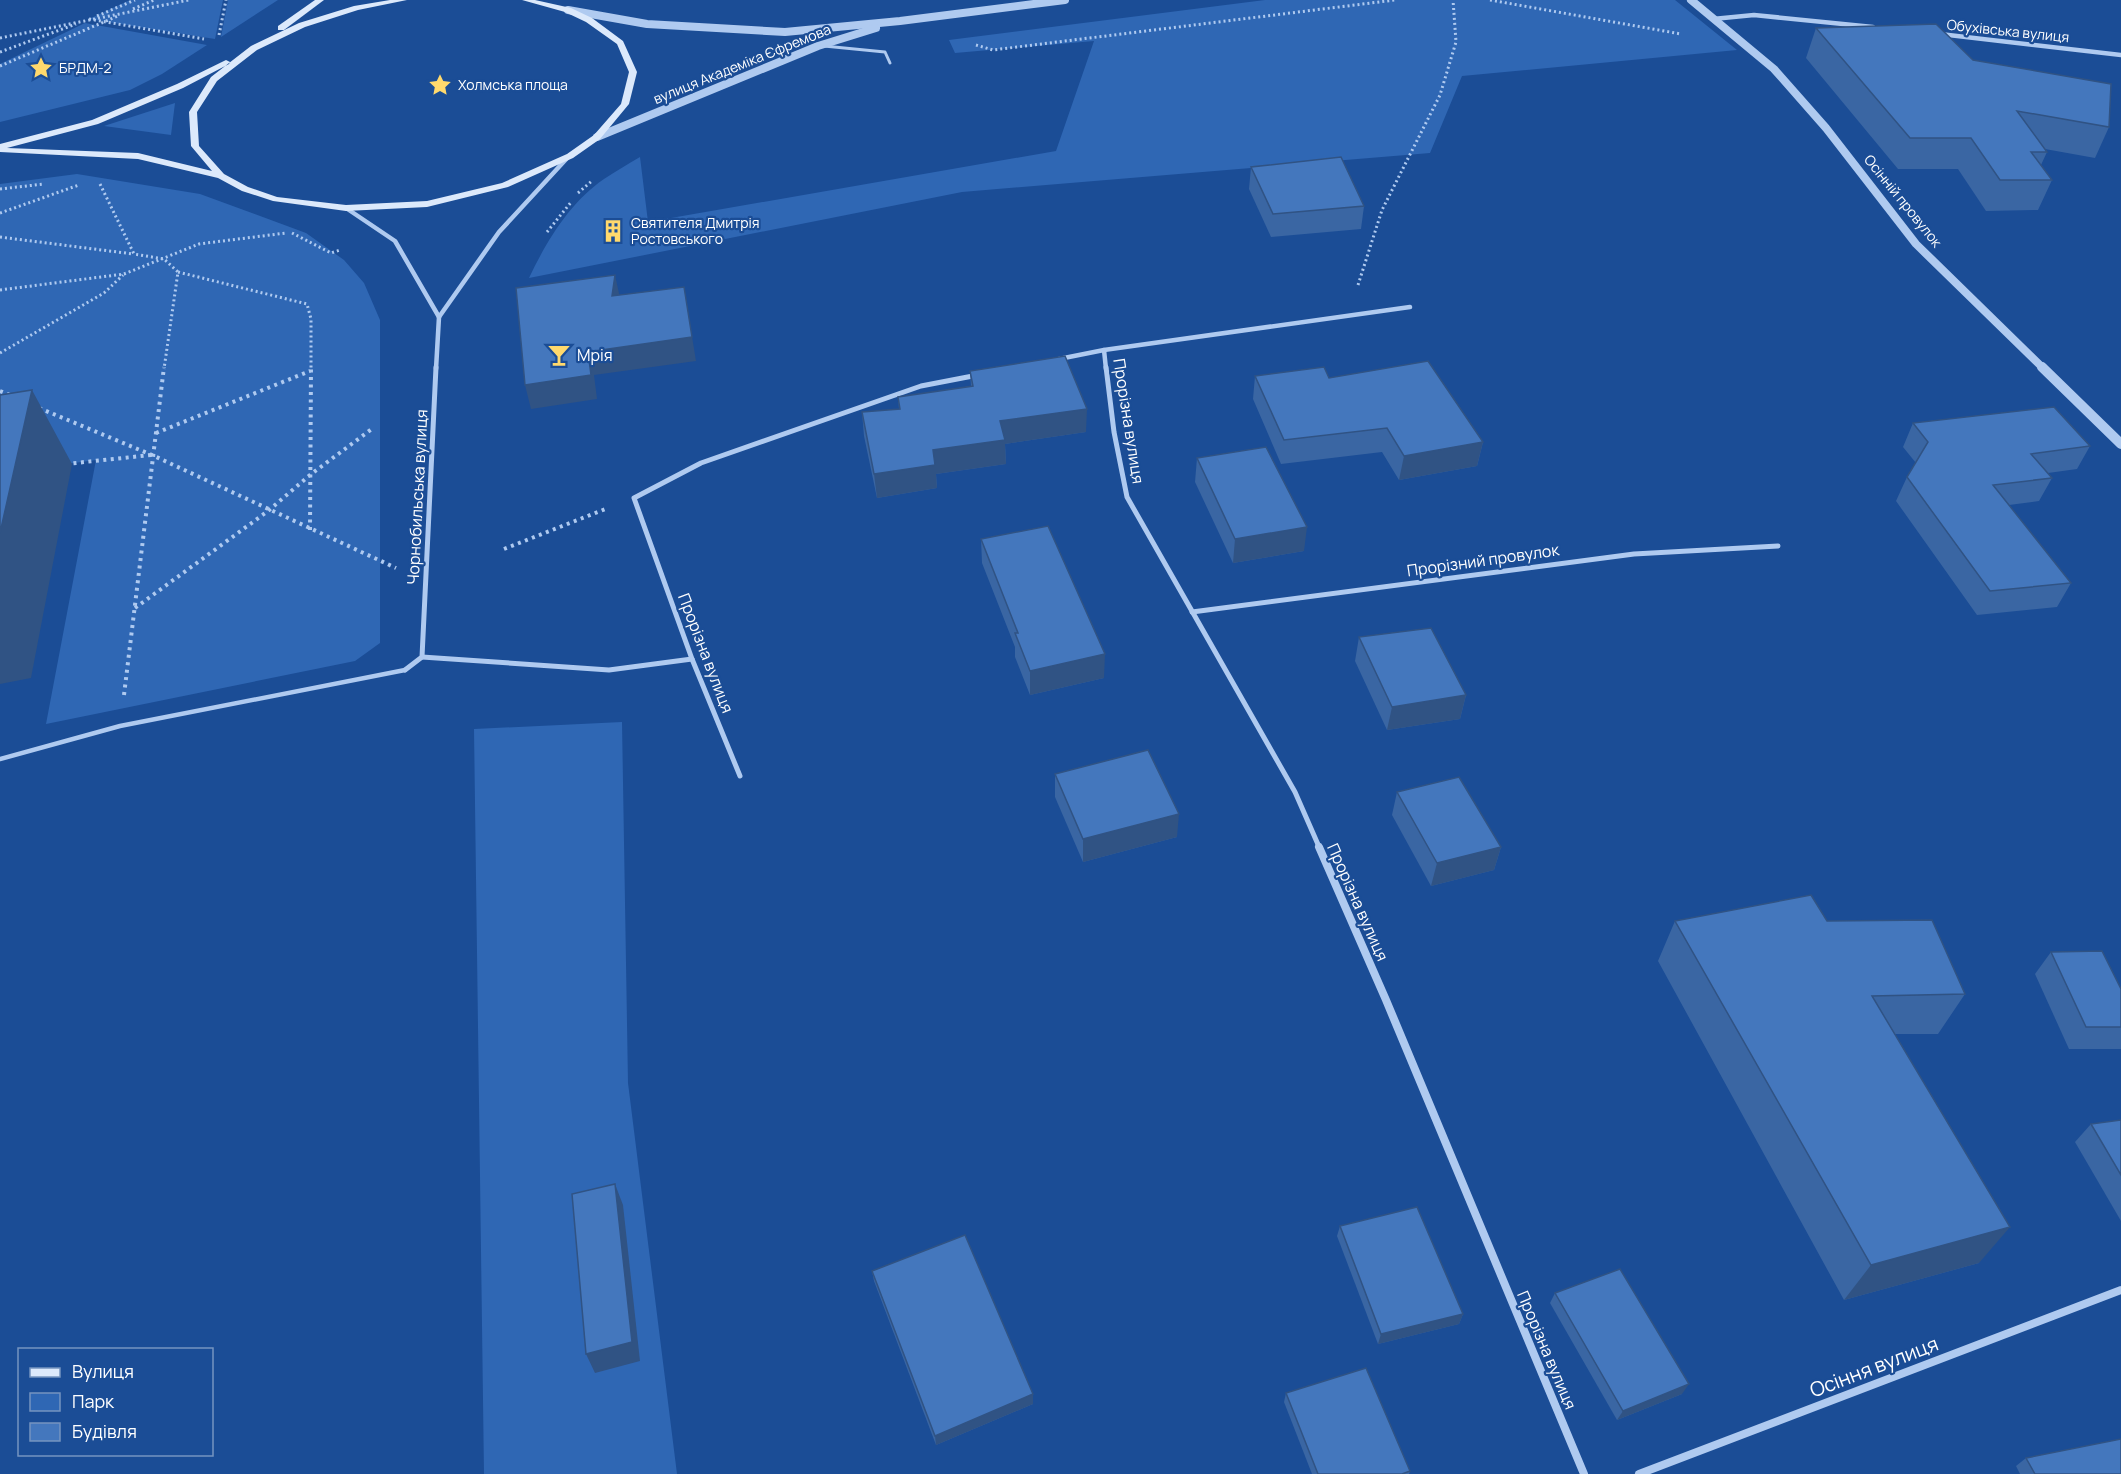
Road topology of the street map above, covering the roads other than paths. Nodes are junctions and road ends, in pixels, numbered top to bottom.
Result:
1 (320, 0) edge
2 (403, 0) edge
3 (526, 0) edge
4 (1065, 0) edge
5 (1691, 0) edge
6 (568, 10) junction
7 (1713, 19) junction
8 (900, 21) junction
9 (1885, 28) edge
10 (1933, 33) edge
11 (818, 45) junction
12 (254, 48) junction
13 (2121, 55) edge
14 (890, 63) dead end
15 (597, 137) junction
16 (0, 148) edge
17 (570, 156) junction
18 (221, 176) junction
19 (346, 208) junction
20 (1410, 307) dead end
21 (439, 316) junction
22 (1104, 350) junction
23 (1047, 361) edge
24 (990, 372) edge
25 (2107, 433) junction
26 (2121, 434) edge
27 (2121, 444) edge
28 (1778, 546) dead end
29 (1192, 612) junction
30 (422, 657) junction
31 (692, 659) junction
32 (405, 670) joint
33 (0, 759) edge
34 (740, 776) dead end
35 (2121, 1290) edge
36 (1584, 1474) edge
37 (1639, 1474) edge

1 - 12 main road
2 - 12 main road
3 - 6 main road
4 - 8 street, вулиця Академіка Єфремова
5 - 7 street, Осінній провулок
6 - 8 street, вулиця Академіка Єфремова
6 - 15 main road
7 - 9 street
7 - 25 street, Осінній провулок
8 - 11 street, вулиця Академіка Єфремова
10 - 13 street, Обухівська вулиця
11 - 14 lane
11 - 15 street, вулиця Академіка Єфремова
12 - 16 main road
12 - 18 main road
15 - 17 main road
16 - 18 main road
17 - 19 main road
17 - 21 street
18 - 19 main road
19 - 21 street
20 - 22 street, Прорізна вулиця
21 - 30 street, Чорнобильська вулиця
22 - 23 street, Прорізна вулиця
22 - 29 street, Прорізна вулиця
24 - 31 street, Прорізна вулиця
25 - 26 street
25 - 27 street, Осінній провулок
28 - 29 street, Прорізний провулок
29 - 36 street, Прорізна вулиця
30 - 31 street
30 - 32 street
31 - 34 street, Прорізна вулиця
32 - 33 lane
35 - 37 street, Осіння вулиця

